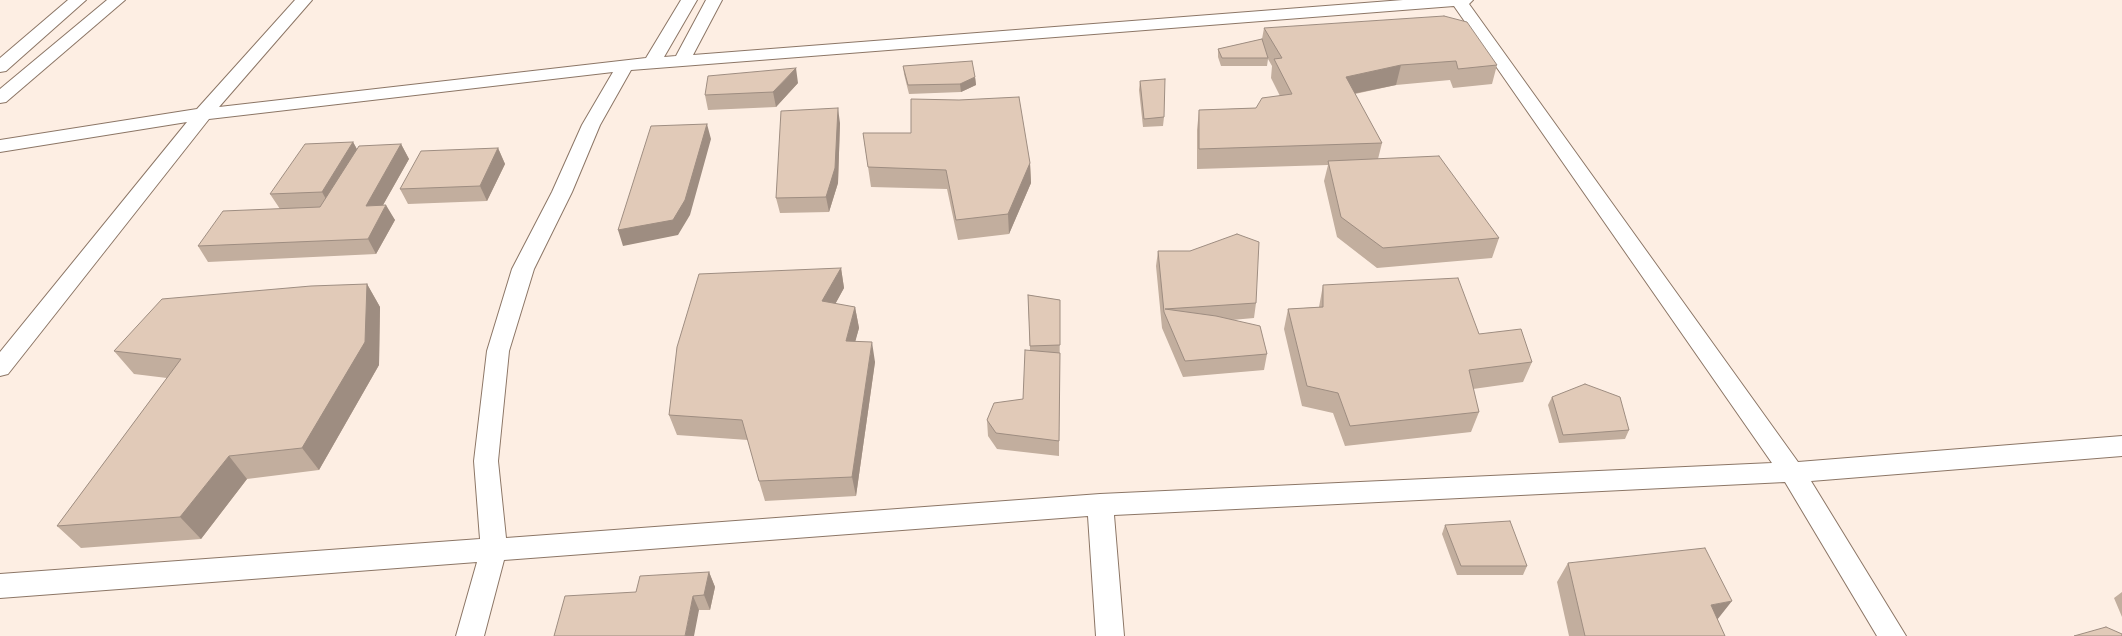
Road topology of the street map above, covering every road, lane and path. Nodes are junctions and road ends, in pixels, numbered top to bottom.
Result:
1 (78, 0) edge
2 (117, 0) edge
3 (304, 0) edge
4 (689, 0) edge
5 (714, 0) edge
6 (1458, 0) edge
7 (1465, 0) edge
8 (682, 60) junction
9 (652, 63) junction
10 (625, 65) junction
11 (0, 67) edge
12 (0, 98) edge
13 (203, 114) junction
14 (0, 146) edge
15 (0, 368) edge
16 (2122, 446) edge
17 (1792, 472) junction
18 (1100, 505) junction
19 (494, 549) junction
20 (0, 586) edge
21 (470, 636) edge
22 (1110, 636) edge
23 (1892, 636) edge

1 - 11 street
2 - 12 street
3 - 13 street
4 - 9 street
5 - 8 street
6 - 7 street
6 - 8 street
6 - 17 street
8 - 9 street
9 - 10 street
10 - 13 street
10 - 19 street
13 - 14 street
13 - 15 street
16 - 17 street
17 - 18 street
17 - 23 street
18 - 19 street
18 - 22 street
19 - 20 street
19 - 21 street

